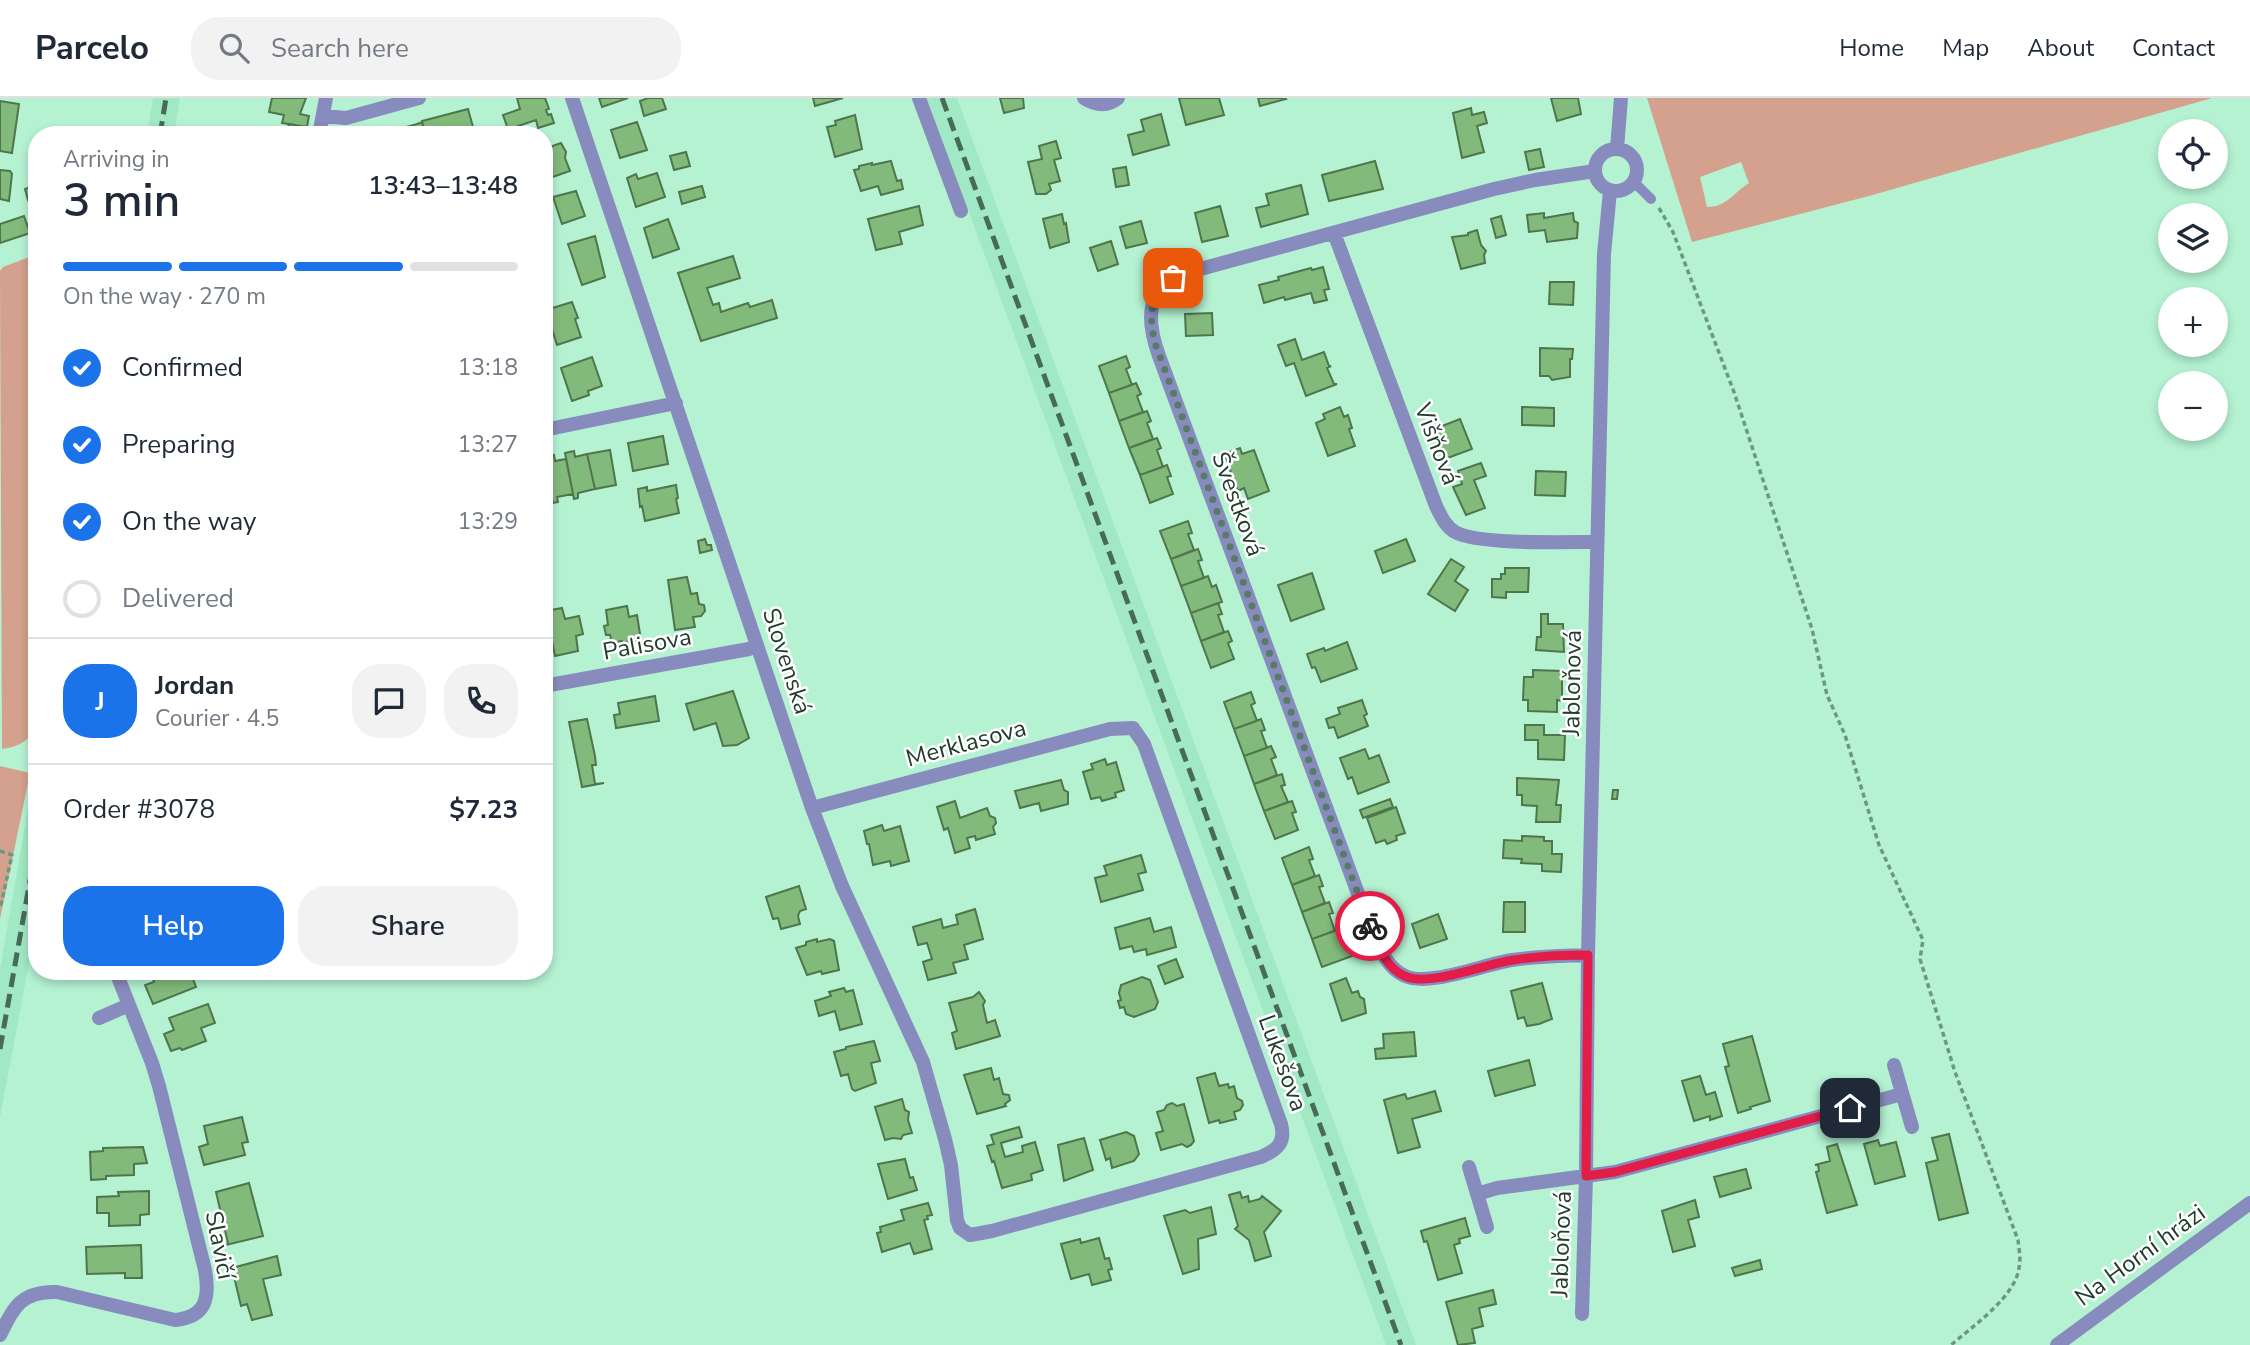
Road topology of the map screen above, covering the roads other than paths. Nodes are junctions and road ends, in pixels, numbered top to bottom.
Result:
1 (326, 98) edge
2 (419, 98) edge
3 (572, 98) edge
4 (919, 98) edge
5 (1084, 98) edge
6 (1118, 98) edge
7 (1621, 98) edge
8 (323, 116) junction
9 (321, 126) edge
10 (1617, 149) junction
11 (1595, 171) junction
12 (1634, 182) junction
13 (1610, 191) junction
14 (1651, 198) road end
15 (961, 211) dead end
16 (1334, 233) junction
17 (676, 403) junction
18 (553, 428) edge
19 (1597, 542) junction
20 (758, 645) junction
21 (553, 683) edge
22 (1133, 728) joint
23 (812, 808) junction
24 (1588, 955) junction
25 (119, 980) edge
26 (129, 1005) junction
27 (99, 1018) dead end
28 (1894, 1065) dead end
29 (1902, 1094) junction
30 (1912, 1126) dead end
31 (1469, 1167) dead end
32 (1586, 1176) junction
33 (1477, 1194) junction
34 (2250, 1203) edge
35 (1487, 1227) dead end
36 (964, 1232) joint
37 (1582, 1314) dead end
38 (0, 1335) edge
39 (2057, 1345) edge

1 - 8 street
2 - 8 street
3 - 17 street, Slovenská
4 - 15 street
5 - 6 street
7 - 10 street
8 - 9 street
10 - 11 street
10 - 12 street
11 - 13 street
11 - 16 street, Švestková
12 - 13 street
12 - 14 lane
13 - 19 street, Jabloňová
16 - 19 street, Višňová
16 - 24 street, Švestková
17 - 18 street
17 - 20 street, Slovenská
19 - 24 street, Jabloňová
20 - 21 street, Palisova
20 - 23 street, Slovenská
22 - 23 street, Merklasova
22 - 36 street, Lukešova
23 - 36 street, Slovenská
24 - 32 street, Jabloňová
25 - 26 street, Slavičí
26 - 27 street
26 - 38 street, Slavičí
28 - 29 street
29 - 30 street
29 - 32 street, Jabloňová
31 - 33 street
32 - 33 street, Jabloňová
32 - 37 street, Jabloňová
33 - 35 street
34 - 39 street, Na Horní hrázi

